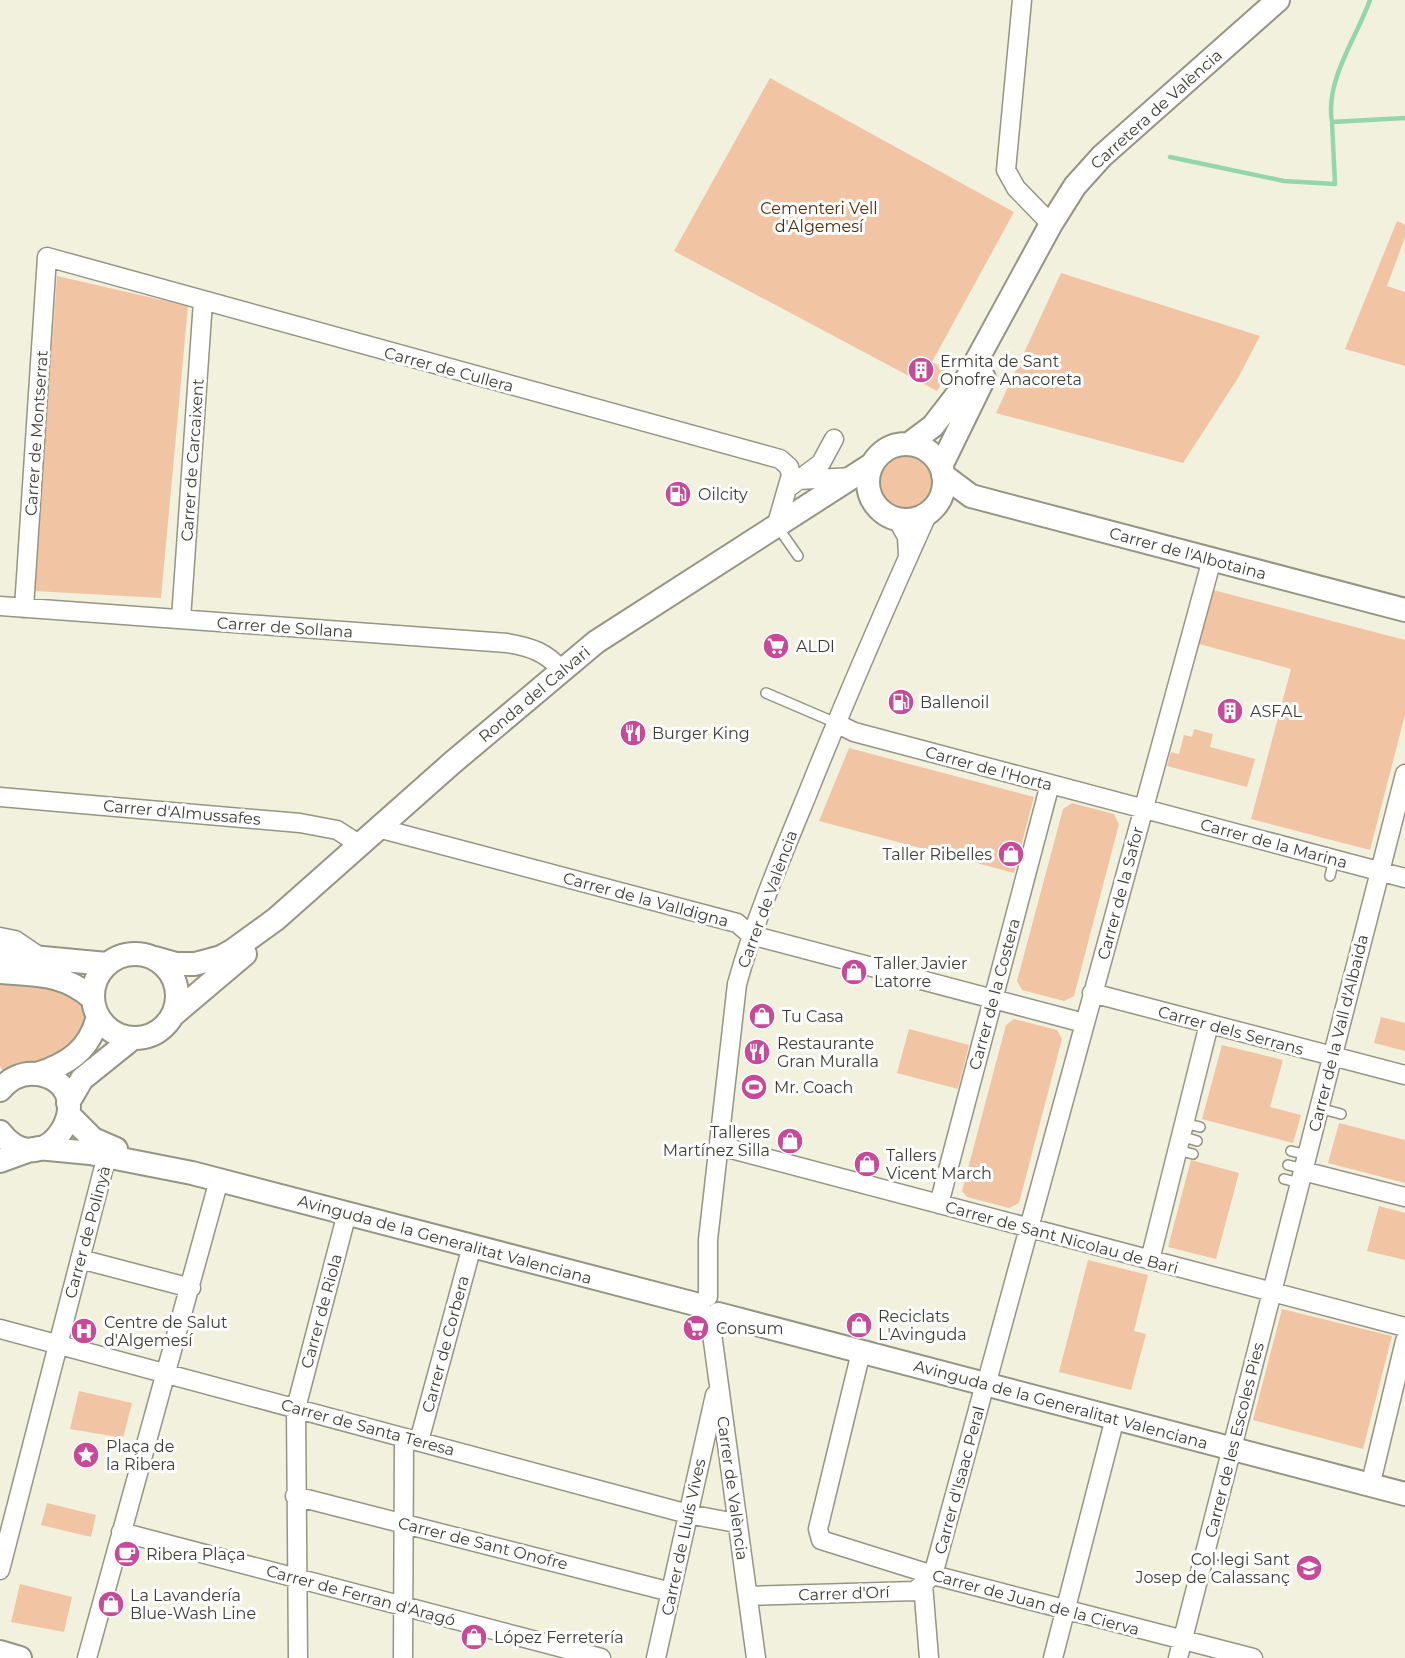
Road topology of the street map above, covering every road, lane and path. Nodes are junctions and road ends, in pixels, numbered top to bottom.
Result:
1 (1022, 0) edge
2 (1278, 0) edge
3 (1051, 224) junction
4 (47, 257) joint
5 (1031, 262) junction
6 (203, 301) junction
7 (834, 439) dead end
8 (909, 444) junction
9 (821, 463) junction
10 (942, 470) junction
11 (853, 473) junction
12 (793, 484) junction
13 (971, 496) junction
14 (871, 498) junction
15 (816, 502) junction
16 (933, 508) junction
17 (897, 519) junction
18 (776, 526) junction
19 (798, 556) dead end
20 (908, 557) junction
21 (1212, 559) junction
22 (0, 606) edge
23 (24, 608) junction
24 (1405, 610) edge
25 (182, 619) junction
26 (562, 671) junction
27 (766, 693) dead end
28 (837, 723) junction
29 (1405, 774) edge
30 (1050, 784) junction
31 (0, 797) edge
32 (1143, 808) junction
33 (1396, 819) edge
34 (378, 828) junction
35 (360, 844) junction
36 (1380, 871) junction
37 (1405, 878) edge
38 (276, 919) junction
39 (751, 934) junction
40 (0, 937) edge
41 (0, 954) edge
42 (40, 957) junction
43 (155, 958) junction
44 (107, 964) junction
45 (0, 972) edge
46 (1092, 993) junction
47 (993, 998) junction
48 (95, 1007) junction
49 (173, 1015) junction
50 (1084, 1023) junction
51 (1209, 1024) junction
52 (133, 1038) junction
53 (1332, 1056) junction
54 (38, 1074) junction
55 (1405, 1075) edge
56 (1, 1086) edge
57 (1319, 1108) junction
58 (69, 1109) junction
59 (1341, 1114) dead end
60 (0, 1132) edge
61 (720, 1146) junction
62 (35, 1149) junction
63 (107, 1155) junction
64 (0, 1161) edge
65 (1297, 1168) junction
66 (192, 1173) junction
67 (219, 1180) junction
68 (1405, 1197) edge
69 (939, 1204) junction
70 (347, 1213) junction
71 (1028, 1227) junction
72 (472, 1246) junction
73 (80, 1259) junction
74 (1150, 1260) junction
75 (191, 1288) junction
76 (1272, 1292) junction
77 (711, 1307) junction
78 (1405, 1327) edge
79 (0, 1329) edge
80 (1405, 1341) edge
81 (58, 1344) junction
82 (861, 1352) junction
83 (166, 1372) junction
84 (987, 1379) junction
85 (718, 1381) junction
86 (296, 1408) junction
87 (1115, 1418) junction
88 (411, 1439) junction
89 (1233, 1443) junction
90 (1373, 1474) junction
91 (1405, 1482) edge
92 (1405, 1494) edge
93 (295, 1496) junction
94 (8, 1502) edge
95 (688, 1514) junction
96 (405, 1523) junction
97 (736, 1523) junction
98 (121, 1532) junction
99 (0, 1570) edge
100 (297, 1578) junction
101 (928, 1580) junction
102 (671, 1592) junction
103 (748, 1596) junction
104 (404, 1606) junction
105 (1066, 1610) junction
106 (1182, 1640) junction
107 (87, 1658) edge
108 (298, 1658) edge
109 (403, 1658) edge
110 (601, 1658) edge
111 (656, 1658) edge
112 (756, 1658) edge
113 (929, 1658) edge
114 (1053, 1658) edge
115 (1178, 1658) edge
116 (1253, 1658) edge

1 - 3 street
2 - 3 street, Carretera de València
3 - 5 street, Carretera de València
4 - 6 street, Carrer de Cullera
4 - 23 street, Carrer de Montserrat
5 - 8 street, Carretera de València
5 - 10 street, Carretera de València
6 - 12 street, Carrer de Cullera
6 - 25 street, Carrer de Carcaixent
7 - 9 street
8 - 10 street
8 - 11 street
9 - 11 street
9 - 12 street
10 - 13 street, Carrer de l'Albotaina
10 - 16 street
11 - 12 street
11 - 14 street
11 - 15 street, Ronda del Calvari
12 - 18 street, Carrer de Cullera
13 - 16 street, Carrer de l'Albotaina
13 - 21 street, Carrer de l'Albotaina
14 - 15 street
14 - 17 street
15 - 18 street, Ronda del Calvari
16 - 17 street
16 - 20 street, Carrer de València
17 - 20 street
18 - 19 lane
18 - 26 street, Ronda del Calvari
20 - 28 street, Carrer de València
21 - 24 street, Carrer de l'Albotaina
21 - 32 street, Carrer de la Safor
22 - 23 street, Carrer de Sollana
23 - 25 street, Carrer de Sollana
25 - 26 street, Carrer de Sollana
26 - 34 street, Ronda del Calvari
27 - 28 lane
28 - 30 street, Carrer de l'Horta
28 - 39 street, Carrer de València
29 - 33 street, Carrer de la Vall d'Albaida
30 - 32 street, Carrer de l'Horta
30 - 47 street, Carrer de la Costera
31 - 35 street, Carrer d'Almussafes
32 - 36 street, Carrer de la Marina
32 - 46 street, Carrer de la Safor
33 - 36 street, Carrer de la Vall d'Albaida
34 - 35 street, Ronda del Calvari
34 - 39 street, Carrer de la Valldigna
35 - 38 street, Ronda del Calvari
36 - 37 street, Carrer de la Marina
36 - 53 street, Carrer de la Vall d'Albaida
38 - 43 street, Ronda del Calvari
38 - 49 street, Ronda del Calvari
39 - 47 street, Carrer de la Valldigna
39 - 61 street, Carrer de València
40 - 42 street
41 - 42 street
42 - 44 street
43 - 44 street
43 - 49 street
44 - 48 street
45 - 48 street
46 - 50 street, Carrer de la Safor
46 - 51 street, Carrer dels Serrans
47 - 50 street, Carrer de la Valldigna
47 - 69 street, Carrer de la Costera
48 - 52 street
48 - 54 street
49 - 52 street
50 - 71 street, Carrer de la Safor
51 - 53 street, Carrer dels Serrans
51 - 74 street
52 - 58 street
53 - 55 street, Carrer dels Serrans
53 - 57 street, Carrer de la Vall d'Albaida
54 - 56 street
54 - 58 street, Avinguda de la Generalitat Valenciana
57 - 59 lane
57 - 65 street, Carrer de la Vall d'Albaida
58 - 62 street
58 - 66 street, Avinguda de la Generalitat Valenciana
60 - 62 street
61 - 69 street, Carrer de Sant Nicolau de Bari
61 - 77 street, Carrer de València
62 - 63 street, Avinguda de la Generalitat Valenciana
62 - 64 street
63 - 66 street, Avinguda de la Generalitat Valenciana
63 - 73 street, Carrer de Polinyà
65 - 68 street
65 - 76 street, Carrer de la Vall d'Albaida
66 - 67 street, Avinguda de la Generalitat Valenciana
67 - 70 street, Avinguda de la Generalitat Valenciana
67 - 75 street
69 - 71 street, Carrer de Sant Nicolau de Bari
70 - 72 street, Avinguda de la Generalitat Valenciana
70 - 86 street, Carrer de Riola
71 - 74 street, Carrer de Sant Nicolau de Bari
71 - 84 street, Carrer d'Isaac Peral
72 - 77 street, Avinguda de la Generalitat Valenciana
72 - 88 street, Carrer de Corbera
73 - 75 street
73 - 81 street, Carrer de Polinyà
74 - 76 street, Carrer de Sant Nicolau de Bari
75 - 83 street
76 - 78 street, Carrer de Sant Nicolau de Bari
76 - 89 street, Carrer de les Escoles Pies
77 - 82 street, Avinguda de la Generalitat Valenciana
77 - 84 street, Avinguda de la Generalitat Valenciana
77 - 85 street, Carrer de València
79 - 81 street, Carrer de Santa Teresa
80 - 90 street
81 - 83 street, Carrer de Santa Teresa
81 - 94 street
82 - 84 street, Avinguda de la Generalitat Valenciana
82 - 101 street, Carrer de Juan de la Cierva
83 - 86 street, Carrer de Santa Teresa
83 - 98 street
84 - 87 street, Avinguda de la Generalitat Valenciana
84 - 89 street, Avinguda de la Generalitat Valenciana
84 - 101 street, Carrer d'Isaac Peral
85 - 95 street, Carrer de Lluís Vives
85 - 97 street, Carrer de València
86 - 88 street, Carrer de Santa Teresa
86 - 93 street, Carrer de Riola
87 - 89 street, Avinguda de la Generalitat Valenciana
87 - 105 street
88 - 95 street, Carrer de Santa Teresa
88 - 96 street, Carrer de Corbera
89 - 90 street, Avinguda de la Generalitat Valenciana
89 - 92 street, Avinguda de la Generalitat Valenciana
89 - 106 street, Carrer de les Escoles Pies
90 - 91 street, Avinguda de la Generalitat Valenciana
93 - 96 street, Carrer de Sant Onofre
93 - 100 street, Carrer de Riola
94 - 99 street
95 - 97 street, Carrer de Santa Teresa
95 - 102 street, Carrer de Lluís Vives
96 - 102 street, Carrer de Sant Onofre
96 - 104 street, Carrer de Corbera
97 - 103 street, Carrer de València
98 - 100 street, Carrer de Ferran d'Aragó
98 - 107 street
100 - 104 street, Carrer de Ferran d'Aragó
100 - 108 street, Carrer de Riola
101 - 103 street, Carrer d'Orí
101 - 105 street, Carrer de Juan de la Cierva
101 - 113 street, Carrer d'Isaac Peral
102 - 111 street, Carrer de Lluís Vives
103 - 112 street, Carrer de València
104 - 109 street, Carrer de Corbera
104 - 110 street, Carrer de Ferran d'Aragó
105 - 106 street, Carrer de Juan de la Cierva
105 - 114 street
106 - 115 street, Carrer de les Escoles Pies
106 - 116 street, Carrer de Juan de la Cierva

